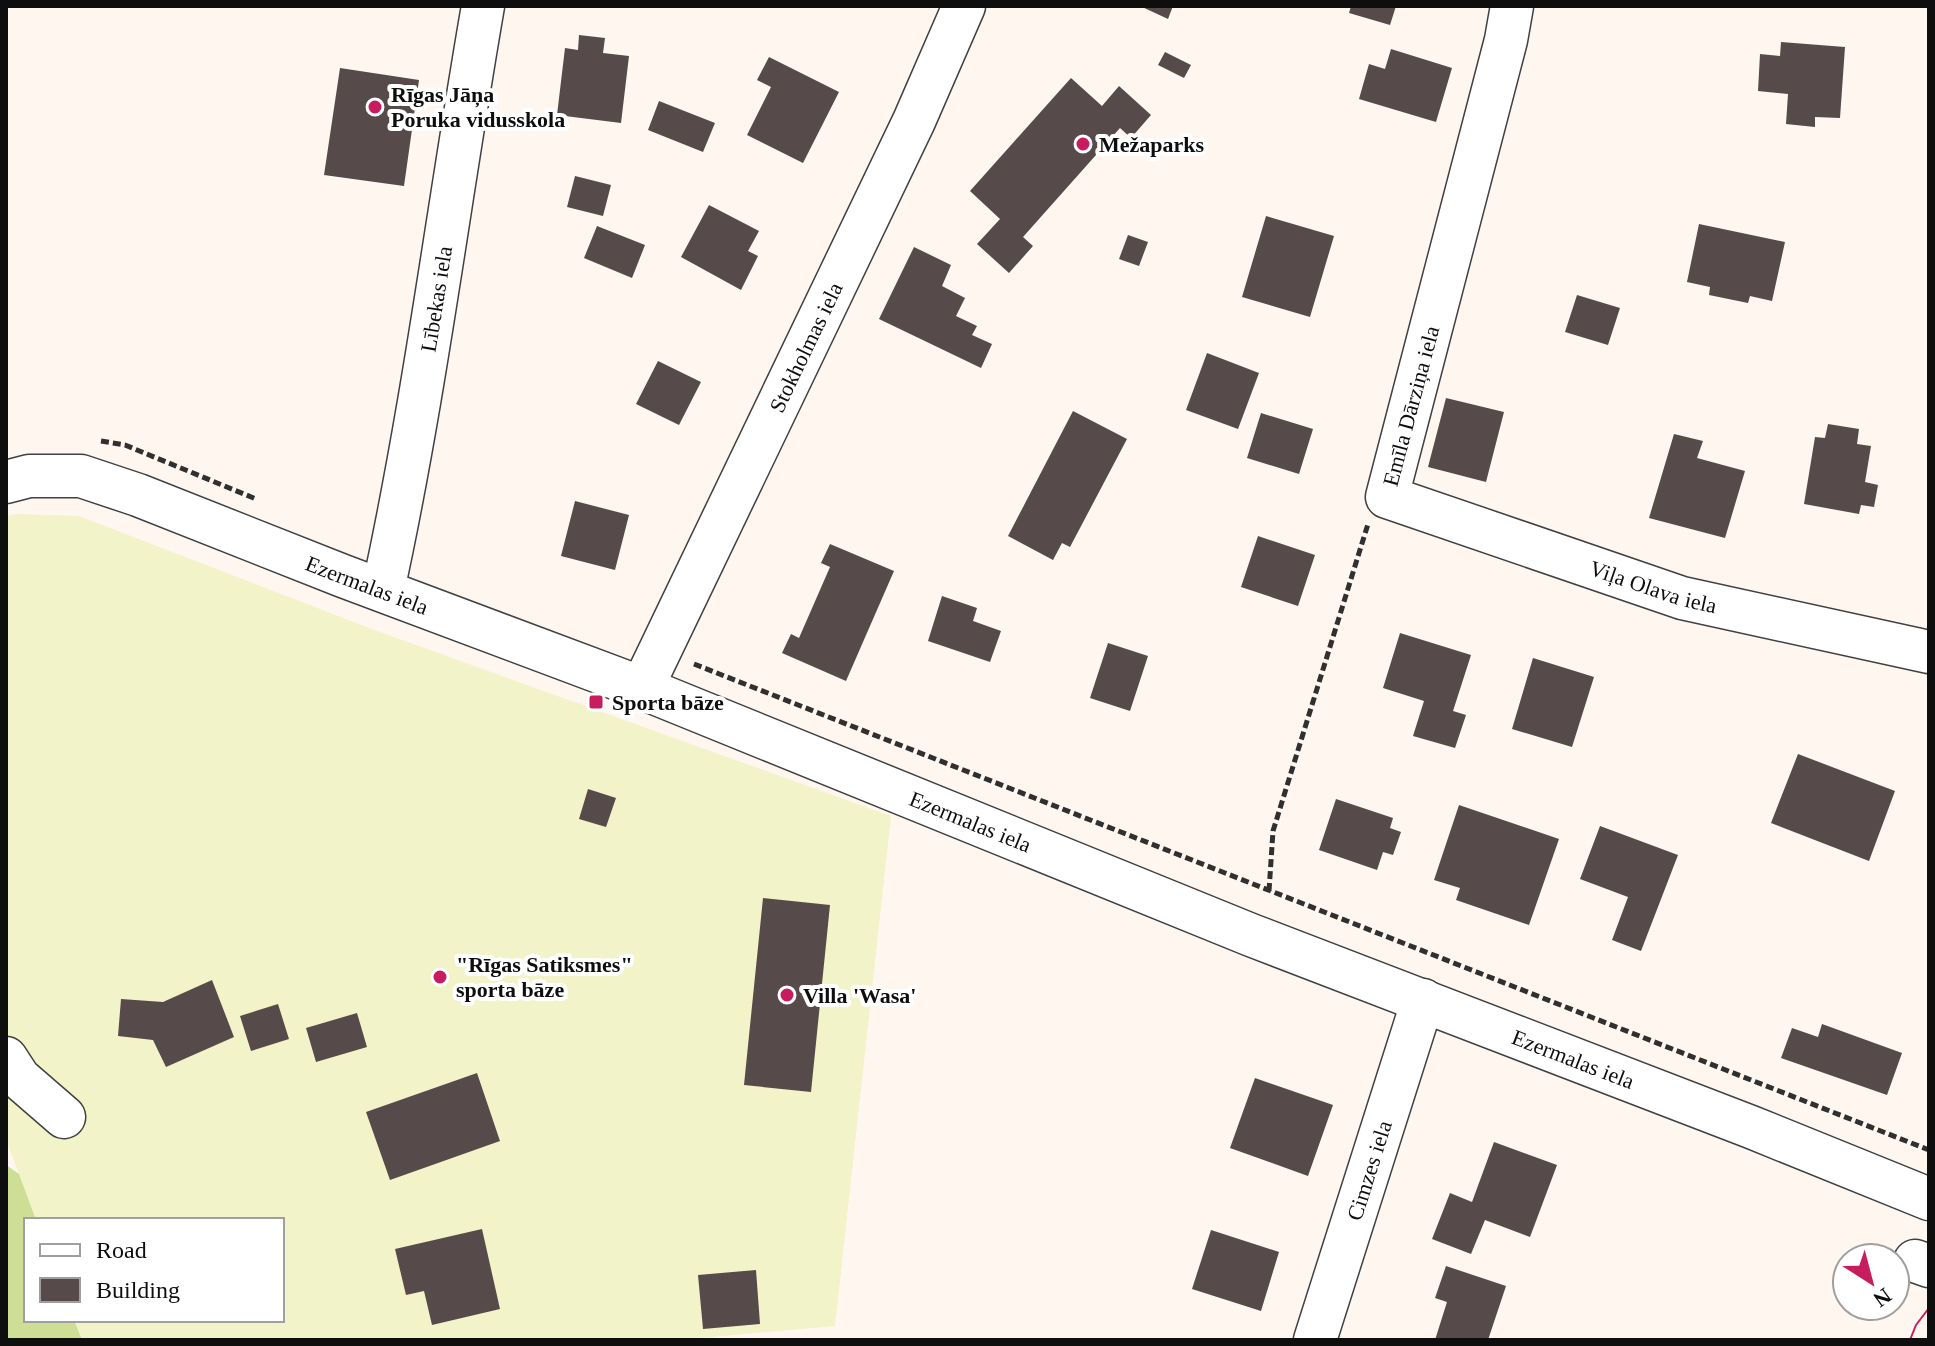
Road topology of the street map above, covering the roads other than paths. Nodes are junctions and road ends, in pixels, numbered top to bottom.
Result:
1 (483, 6) edge
2 (964, 6) edge
3 (1512, 6) edge
4 (6, 482) edge
5 (1387, 497) joint
6 (383, 590) junction
7 (1929, 652) edge
8 (650, 672) junction
9 (1423, 1000) junction
10 (6, 1058) edge
11 (64, 1117) dead end
12 (1929, 1199) edge
13 (1315, 1340) edge

1 - 6 street, Lībekas iela
2 - 8 street, Stokholmas iela
3 - 5 street, Emīla Dārziņa iela
4 - 6 street, Ezermalas iela
5 - 7 street, Viļa Olava iela
6 - 8 street, Ezermalas iela
8 - 9 street, Ezermalas iela
9 - 12 street, Ezermalas iela
9 - 13 street, Cimzes iela
10 - 11 street

